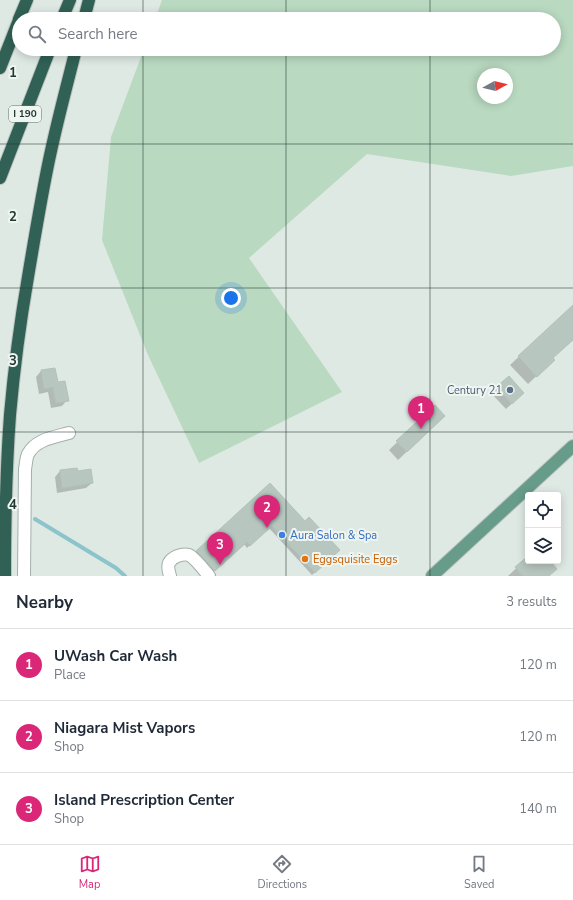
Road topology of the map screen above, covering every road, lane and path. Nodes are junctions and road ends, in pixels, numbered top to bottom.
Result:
1 (27, 0) edge
2 (70, 0) edge
3 (89, 0) edge
4 (22, 12) edge
5 (65, 12) edge
6 (86, 12) edge
7 (12, 37) edge
8 (47, 56) edge
9 (74, 56) edge
10 (0, 68) edge
11 (0, 178) edge
12 (69, 434) dead end
13 (573, 446) edge
14 (5, 576) edge
15 (24, 576) edge
16 (170, 576) edge
17 (209, 576) edge
18 (432, 576) edge

1 - 4 highway
2 - 5 highway
3 - 6 highway
7 - 10 highway
8 - 11 highway, I 190
9 - 14 highway
12 - 15 lane
13 - 18 main road
16 - 17 lane

